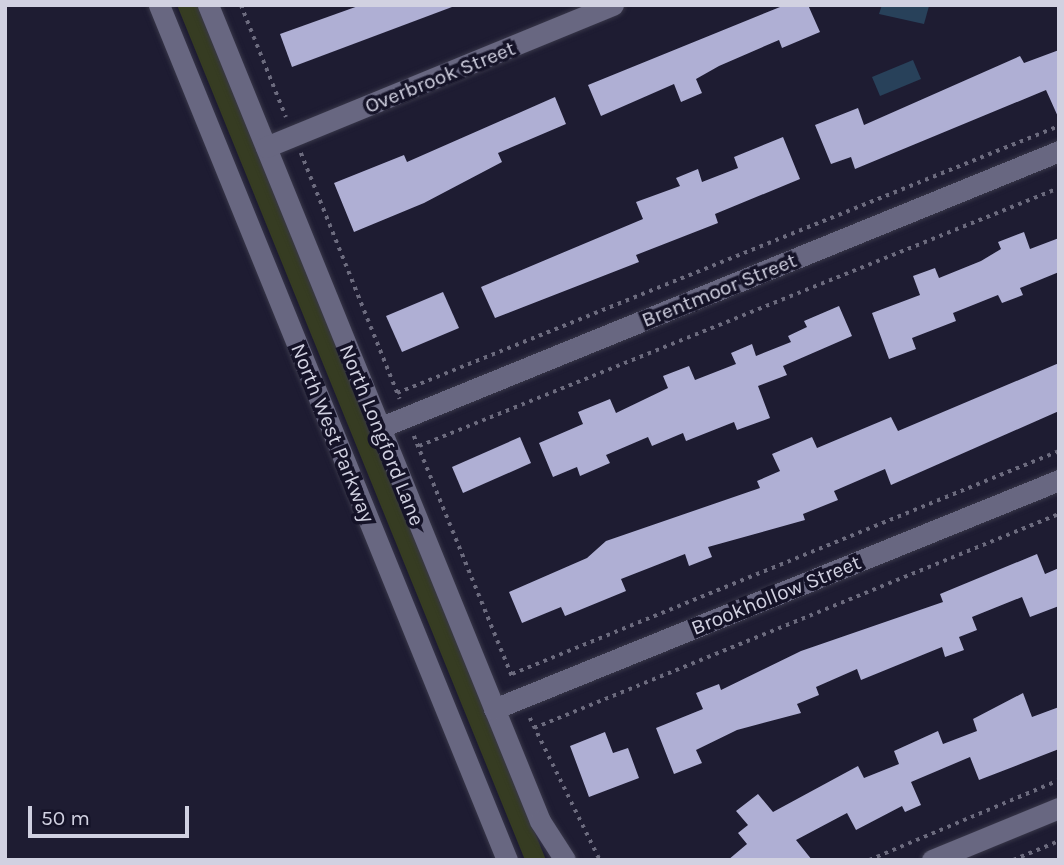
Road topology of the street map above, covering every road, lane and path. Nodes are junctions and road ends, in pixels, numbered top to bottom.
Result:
1 (159, 5) edge
2 (208, 5) edge
3 (613, 5) edge
4 (1059, 127) edge
5 (266, 147) junction
6 (1059, 151) edge
7 (1059, 188) edge
8 (397, 393) dead end
9 (379, 428) junction
10 (419, 446) dead end
11 (1059, 451) edge
12 (1059, 480) edge
13 (1059, 514) edge
14 (512, 674) dead end
15 (494, 709) junction
16 (534, 728) dead end
17 (1059, 780) edge
18 (1059, 808) edge
19 (1059, 841) edge
20 (507, 860) edge
21 (565, 860) edge
22 (869, 860) edge
23 (932, 860) edge
24 (1013, 860) edge

1 - 20 street, North West Parkway
2 - 5 street, North Longford Lane
3 - 5 street, Overbrook Street
4 - 8 path
5 - 9 street, North Longford Lane
6 - 9 street, Brentmoor Street
7 - 10 path
9 - 15 street, North Longford Lane
11 - 14 path
12 - 15 street, Brookhollow Street
13 - 16 path
15 - 21 street, North Longford Lane
17 - 22 path
18 - 23 street
19 - 24 path

